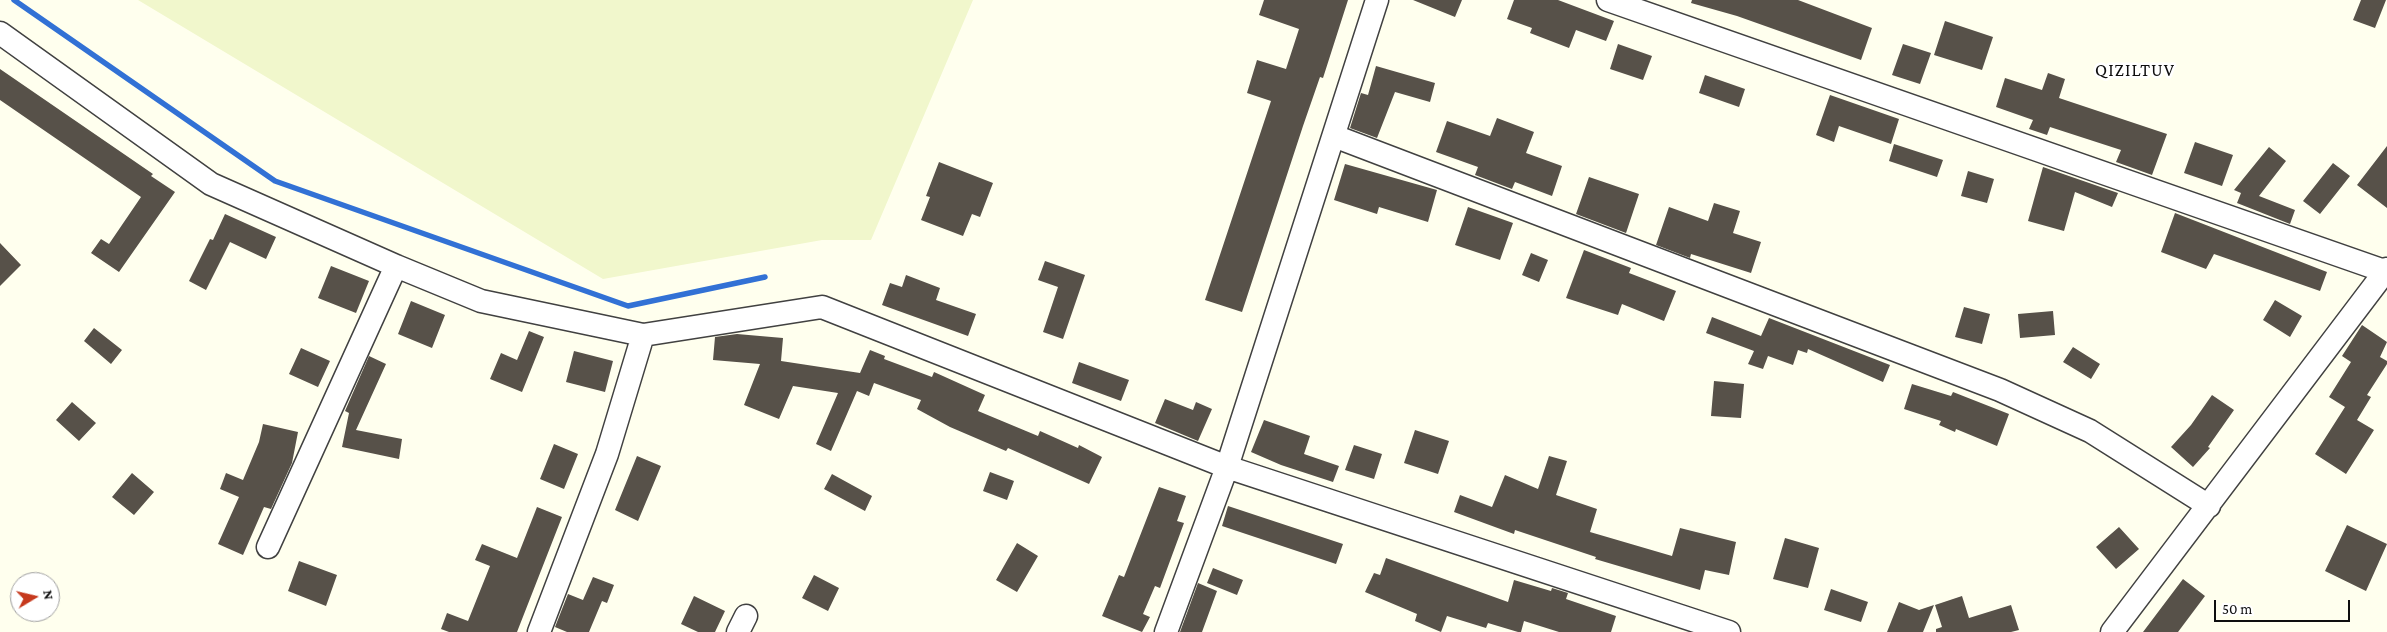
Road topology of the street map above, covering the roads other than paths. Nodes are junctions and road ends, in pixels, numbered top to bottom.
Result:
1 (1377, 0) edge
2 (1608, 0) edge
3 (0, 33) edge
4 (1334, 136) junction
5 (396, 266) junction
6 (2386, 271) edge
7 (643, 335) junction
8 (1227, 467) junction
9 (2209, 506) junction
10 (268, 547) dead end
11 (539, 632) edge
12 (1166, 632) edge
13 (1729, 632) edge
14 (2112, 632) edge

1 - 4 street
2 - 6 street
3 - 5 street
4 - 8 street
4 - 9 street
5 - 7 street
5 - 10 street
6 - 9 street
7 - 8 street
7 - 11 street
8 - 12 street
8 - 13 street
9 - 14 street

